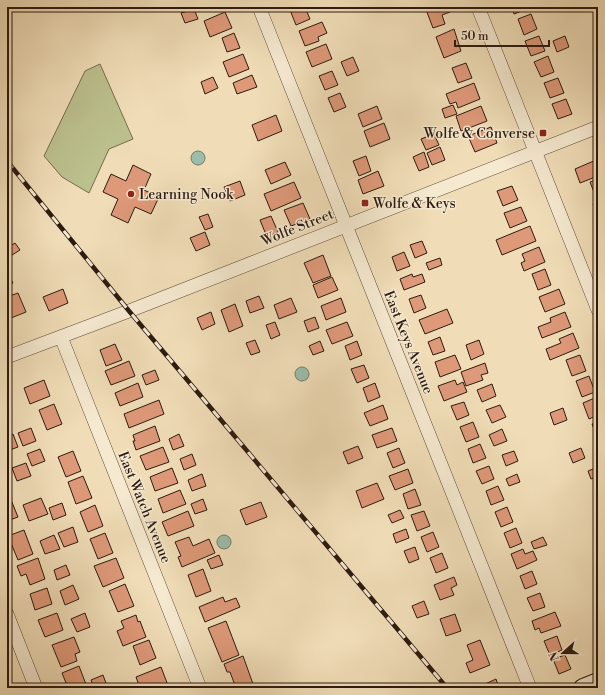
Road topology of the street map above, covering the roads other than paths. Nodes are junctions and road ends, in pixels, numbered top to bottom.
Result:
1 (259, 7) edge
2 (478, 7) edge
3 (598, 127) edge
4 (535, 152) junction
5 (346, 225) junction
6 (598, 310) edge
7 (61, 337) junction
8 (7, 357) edge
9 (7, 614) edge
10 (598, 682) edge
11 (36, 688) edge
12 (200, 688) edge
13 (530, 688) edge
14 (583, 688) edge

1 - 5 street, East Keys Avenue
2 - 4 street
3 - 4 street, Wolfe Street
4 - 5 street, Wolfe Street
4 - 6 street
5 - 7 street, Wolfe Street
5 - 13 street, East Keys Avenue
7 - 8 street, Wolfe Street
7 - 12 street, East Watch Avenue
9 - 11 street
10 - 14 street

